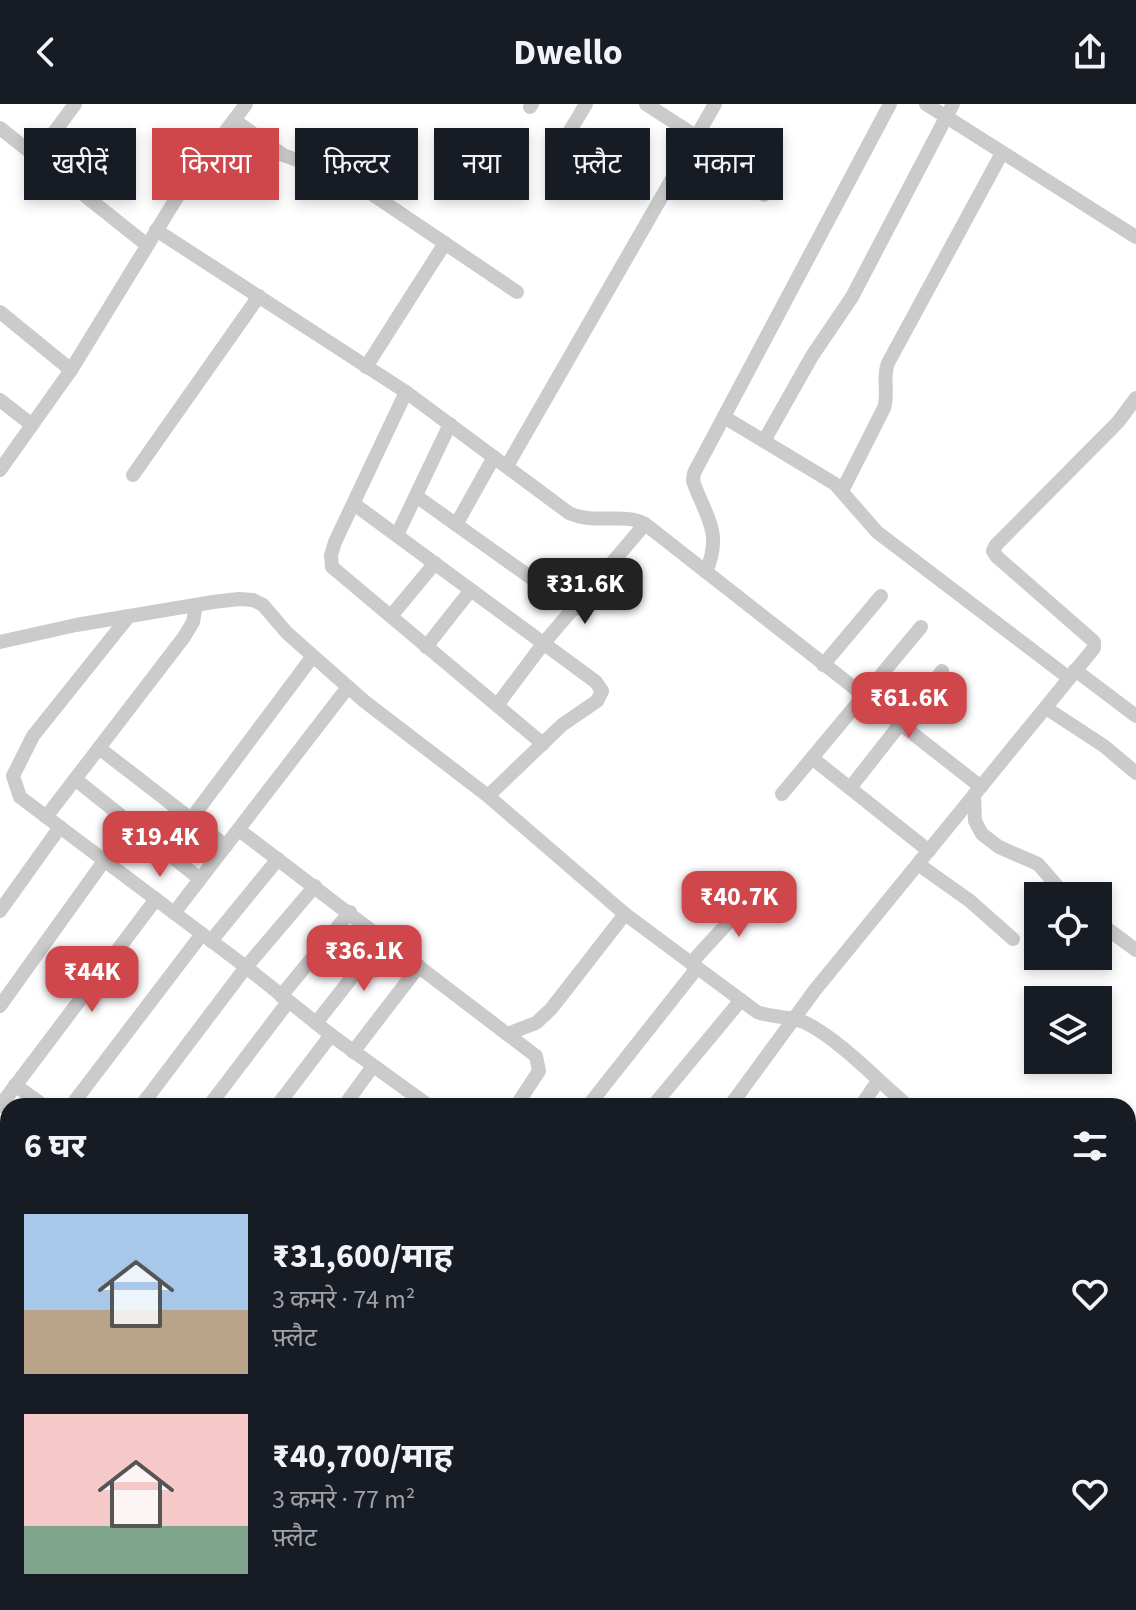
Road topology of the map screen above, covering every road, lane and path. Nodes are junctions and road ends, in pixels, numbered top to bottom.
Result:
1 (75, 104) edge
2 (246, 104) edge
3 (586, 104) edge
4 (646, 104) edge
5 (715, 104) edge
6 (890, 104) edge
7 (926, 104) edge
8 (950, 110) edge
9 (234, 120) junction
10 (0, 128) edge
11 (57, 128) edge
12 (572, 128) edge
13 (676, 128) edge
14 (702, 128) edge
15 (24, 147) edge
16 (1002, 153) junction
17 (666, 191) edge
18 (90, 200) edge
19 (156, 230) junction
20 (1136, 237) edge
21 (445, 243) junction
22 (147, 245) junction
23 (517, 292) dead end
24 (259, 296) junction
25 (0, 312) edge
26 (366, 367) junction
27 (71, 370) junction
28 (406, 392) junction
29 (1136, 398) edge
30 (0, 400) edge
31 (724, 417) junction
32 (450, 424) junction
33 (32, 425) junction
34 (764, 441) junction
35 (494, 457) junction
36 (507, 466) junction
37 (0, 470) edge
38 (133, 475) dead end
39 (842, 491) junction
40 (416, 496) junction
41 (354, 504) junction
42 (457, 523) junction
43 (645, 524) junction
44 (397, 535) junction
45 (435, 563) junction
46 (706, 572) junction
47 (470, 591) junction
48 (881, 596) dead end
49 (196, 605) junction
50 (575, 609) junction
51 (129, 616) junction
52 (391, 616) junction
53 (921, 627) dead end
54 (0, 642) edge
55 (543, 644) junction
56 (426, 647) junction
57 (313, 656) junction
58 (823, 665) junction
59 (942, 671) dead end
60 (1072, 674) junction
61 (348, 687) junction
62 (862, 696) junction
63 (498, 704) junction
64 (1046, 708) junction
65 (1136, 716) edge
66 (899, 723) junction
67 (543, 744) junction
68 (99, 748) junction
69 (812, 758) junction
70 (1136, 773) edge
71 (75, 779) junction
72 (850, 788) junction
73 (978, 791) junction
74 (782, 794) dead end
75 (488, 796) junction
76 (46, 817) junction
77 (191, 819) junction
78 (60, 827) junction
79 (239, 830) junction
80 (226, 846) junction
81 (929, 851) junction
82 (278, 859) junction
83 (104, 861) junction
84 (918, 864) junction
85 (200, 879) junction
86 (1054, 882) edge
87 (315, 886) junction
88 (759, 889) dead end
89 (156, 899) junction
90 (0, 911) edge
91 (350, 912) junction
92 (174, 913) junction
93 (625, 914) junction
94 (1112, 932) edge
95 (206, 937) junction
96 (383, 938) junction
97 (1013, 939) dead end
98 (1136, 950) edge
99 (694, 965) junction
100 (419, 966) junction
101 (246, 967) junction
102 (285, 999) junction
103 (741, 1000) junction
104 (0, 1006) edge
105 (793, 1019) junction
106 (316, 1023) junction
107 (507, 1034) junction
108 (331, 1035) junction
109 (353, 1052) junction
110 (373, 1066) junction
111 (878, 1081) junction
112 (15, 1085) junction
113 (6, 1098) edge
114 (33, 1098) edge
115 (77, 1098) edge
116 (147, 1098) edge
117 (215, 1098) edge
118 (283, 1098) edge
119 (350, 1098) edge
120 (418, 1098) edge
121 (522, 1098) edge
122 (594, 1098) edge
123 (660, 1098) edge
124 (736, 1098) edge
125 (866, 1098) edge
126 (898, 1098) edge

1 - 11 street
2 - 9 street
3 - 12 street
4 - 13 street
5 - 14 street
6 - 31 street
7 - 8 street
8 - 16 street
8 - 34 street
9 - 19 street
9 - 21 street
10 - 15 street
16 - 20 street
16 - 39 street
17 - 36 street
18 - 22 street
19 - 22 street
19 - 24 street
21 - 23 street
21 - 26 street
22 - 27 street
24 - 26 street
24 - 38 street
25 - 27 street
26 - 28 street
27 - 33 street
28 - 32 street
28 - 41 street
29 - 60 street
30 - 33 street
31 - 34 street
31 - 46 street
32 - 35 street
32 - 40 street
33 - 37 street
34 - 39 street
35 - 36 street
35 - 42 street
36 - 43 street
39 - 60 street
40 - 42 street
40 - 44 street
41 - 44 street
41 - 52 street
42 - 50 street
43 - 46 street
43 - 50 street
44 - 45 street
45 - 47 street
45 - 52 street
46 - 58 street
47 - 55 street
47 - 56 street
48 - 58 street
49 - 51 street
49 - 57 street
49 - 68 street
50 - 55 street
51 - 54 street
51 - 76 street
52 - 56 street
53 - 62 street
55 - 63 street
55 - 67 street
56 - 63 street
57 - 61 street
57 - 77 street
58 - 62 street
59 - 66 street
60 - 64 street
60 - 65 street
61 - 75 street
61 - 79 street
62 - 66 street
62 - 69 street
63 - 67 street
64 - 70 street
64 - 73 street
66 - 72 street
66 - 73 street
67 - 75 street
68 - 71 street
68 - 77 street
69 - 72 street
69 - 74 street
71 - 76 street
71 - 85 street
72 - 81 street
73 - 81 street
73 - 86 street
75 - 93 street
76 - 78 street
77 - 80 street
78 - 83 street
78 - 90 street
79 - 80 street
79 - 82 street
80 - 85 street
81 - 84 street
82 - 87 street
82 - 95 street
83 - 89 street
83 - 104 street
84 - 97 street
84 - 105 street
85 - 92 street
87 - 91 street
87 - 101 street
88 - 99 street
89 - 92 street
89 - 112 street
91 - 96 street
91 - 102 street
92 - 95 street
93 - 99 street
93 - 107 street
94 - 98 street
95 - 101 street
95 - 115 street
96 - 100 street
96 - 106 street
99 - 103 street
99 - 122 street
100 - 107 street
100 - 109 street
101 - 102 street
101 - 116 street
102 - 106 street
102 - 117 street
103 - 105 street
103 - 123 street
105 - 111 street
105 - 124 street
106 - 108 street
107 - 121 street
108 - 109 street
108 - 118 street
109 - 110 street
110 - 119 street
110 - 120 street
111 - 125 street
111 - 126 street
112 - 113 street
112 - 114 street

